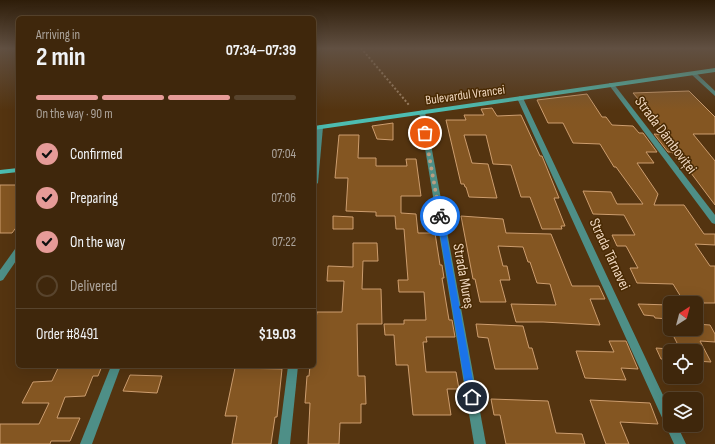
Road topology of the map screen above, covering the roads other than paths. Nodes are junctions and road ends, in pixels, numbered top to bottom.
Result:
1 (715, 70) edge
2 (693, 73) junction
3 (611, 84) junction
4 (715, 94) edge
5 (520, 98) junction
6 (422, 112) junction
7 (317, 128) edge
8 (316, 146) edge
9 (16, 170) edge
10 (0, 172) edge
11 (715, 221) edge
12 (16, 254) edge
13 (0, 277) edge
14 (115, 368) edge
15 (293, 368) edge
16 (663, 409) edge
17 (674, 432) edge
18 (86, 444) edge
19 (284, 444) edge
20 (480, 444) edge
21 (680, 444) edge

1 - 2 street, Bulevardul Vrancei
2 - 3 street, Bulevardul Vrancei
2 - 4 street
3 - 5 street, Bulevardul Vrancei
3 - 11 street, Strada Dâmboviței
5 - 6 street, Bulevardul Vrancei
5 - 16 street, Strada Târnavei
6 - 7 street, Bulevardul Vrancei
6 - 20 street, Strada Mureș
7 - 8 street
9 - 10 street
12 - 13 street
14 - 18 street
15 - 19 street
17 - 21 street, Strada Târnavei

